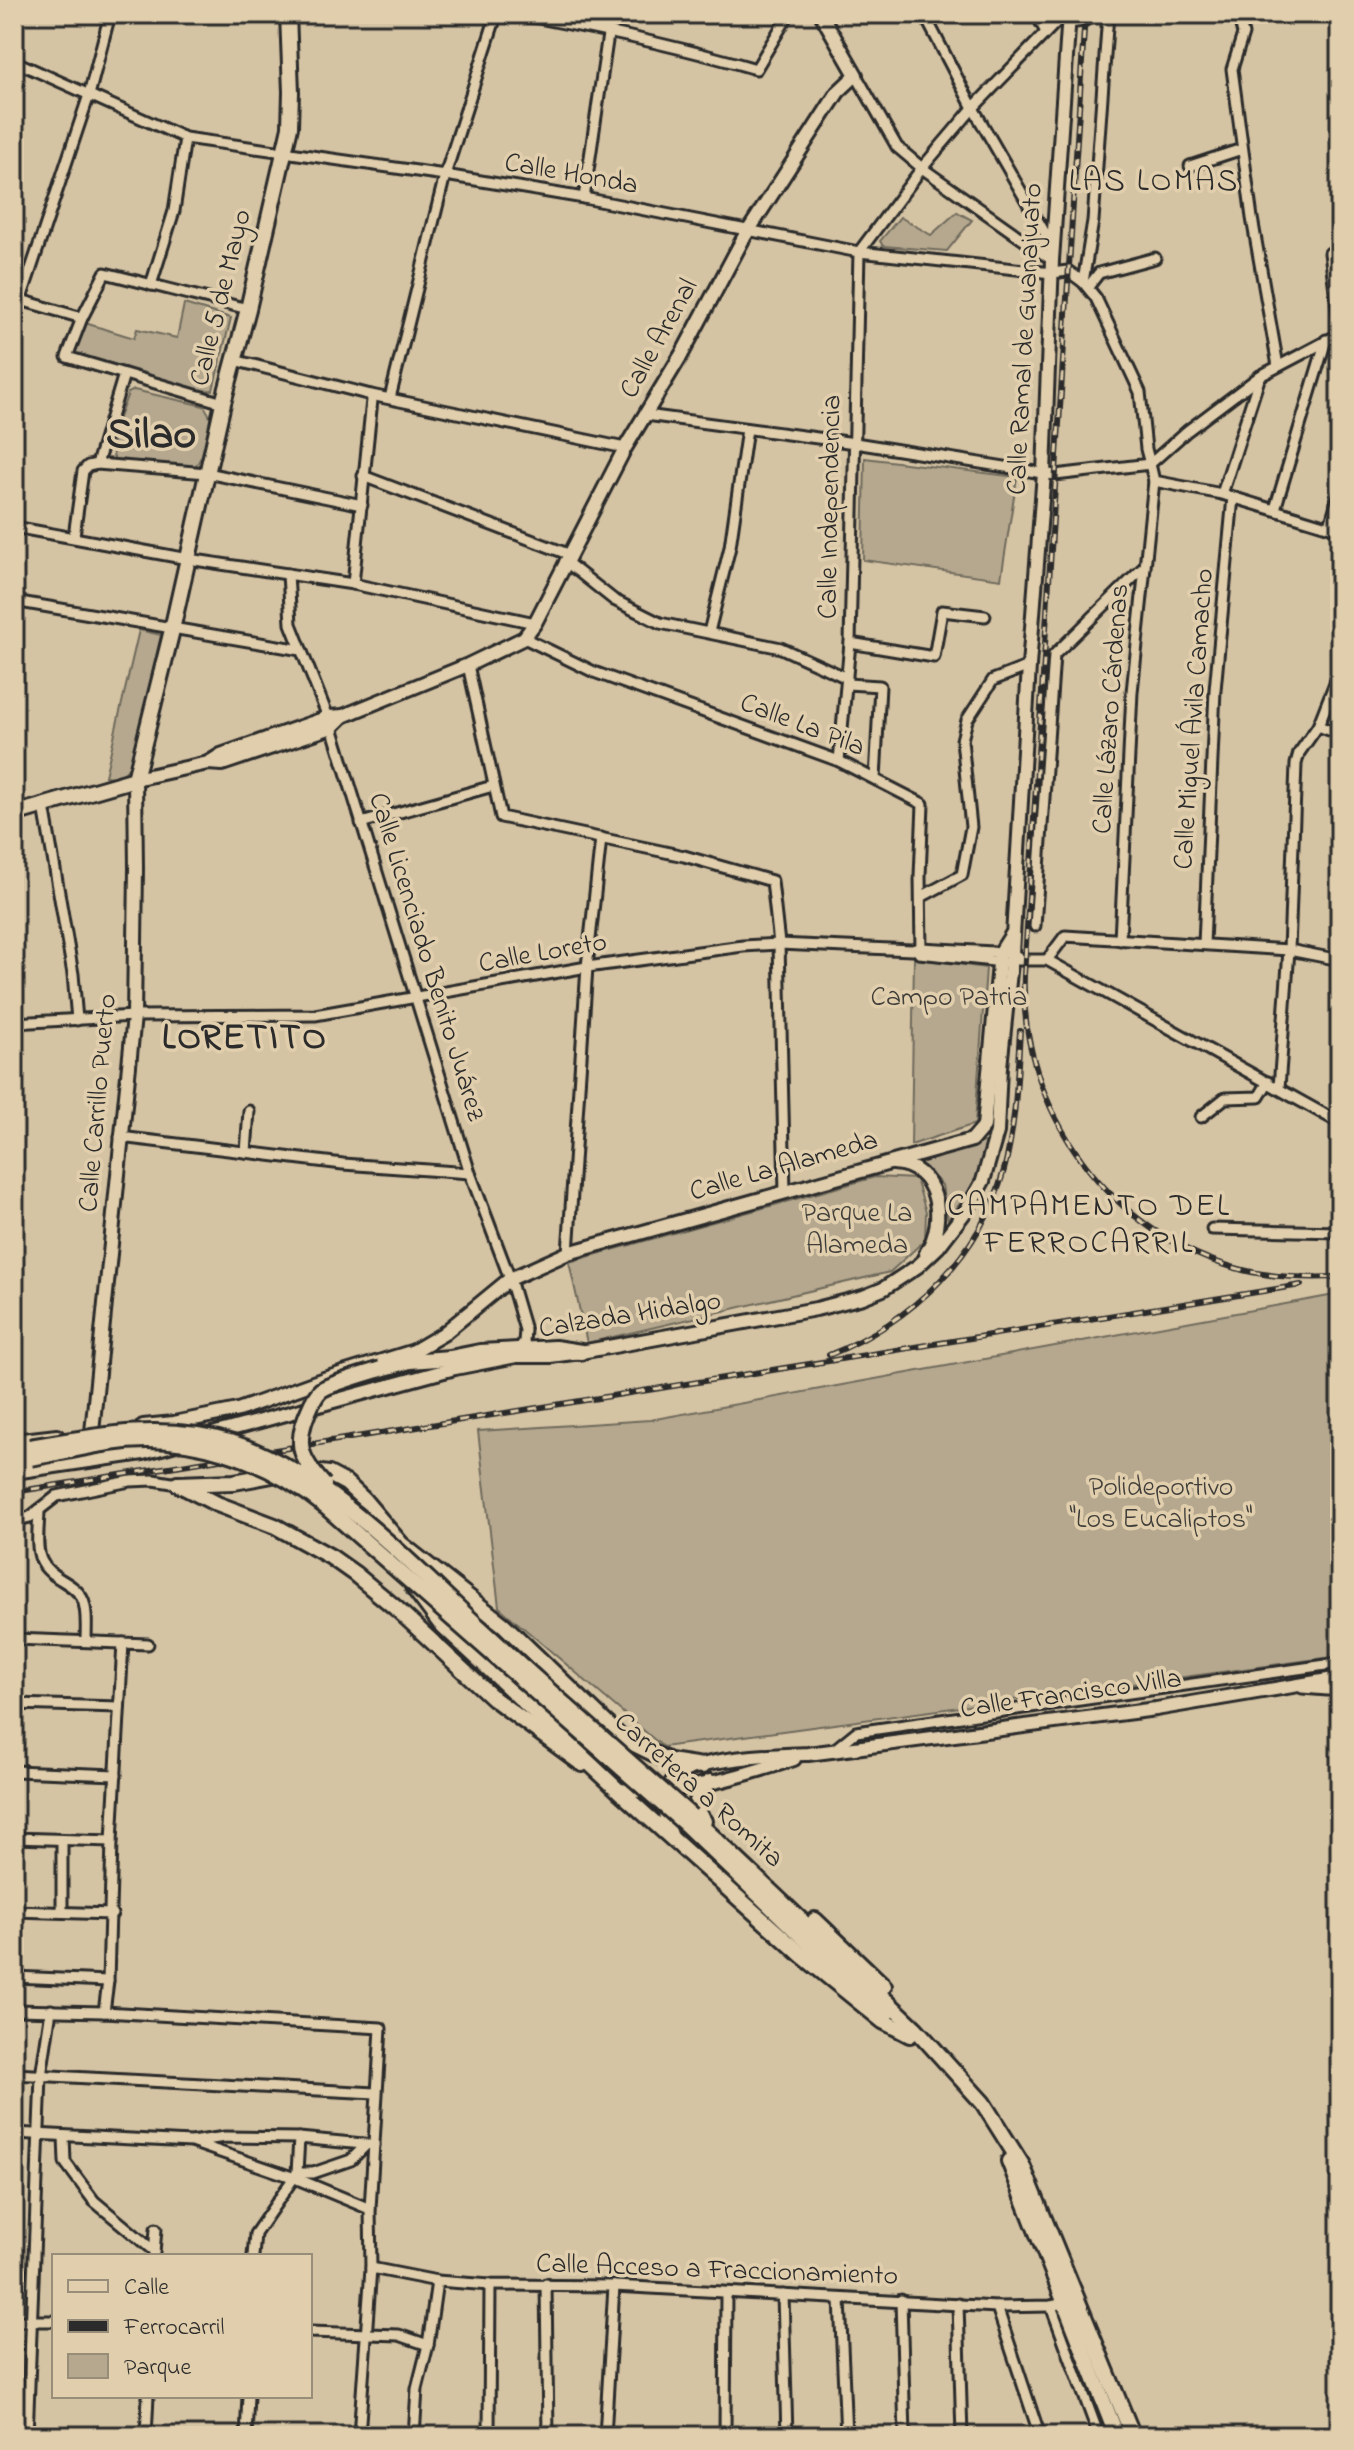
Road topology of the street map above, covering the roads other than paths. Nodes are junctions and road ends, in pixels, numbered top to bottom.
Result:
1 (19, 14) edge
2 (110, 14) edge
3 (288, 14) edge
4 (611, 14) edge
5 (789, 14) edge
6 (821, 14) edge
7 (924, 14) edge
8 (1036, 14) edge
9 (1095, 14) edge
10 (1108, 14) edge
11 (1238, 14) edge
12 (492, 15) edge
13 (1067, 17) edge
14 (14, 27) edge
15 (609, 32) junction
16 (1046, 32) junction
17 (14, 61) edge
18 (856, 75) junction
19 (89, 95) junction
20 (973, 108) junction
21 (185, 138) junction
22 (1242, 149) junction
23 (284, 152) junction
24 (1190, 166) dead end
25 (922, 168) junction
26 (445, 175) junction
27 (584, 198) junction
28 (749, 231) junction
29 (1340, 250) edge
30 (859, 252) junction
31 (1155, 258) dead end
32 (1052, 260) junction
33 (1085, 284) junction
34 (151, 285) junction
35 (18, 298) edge
36 (248, 309) junction
37 (82, 318) junction
38 (1340, 331) edge
39 (1326, 339) junction
40 (234, 360) junction
41 (1278, 366) junction
42 (124, 374) junction
43 (1260, 376) junction
44 (371, 395) junction
45 (390, 398) junction
46 (223, 403) junction
47 (646, 415) junction
48 (747, 429) junction
49 (855, 443) junction
50 (625, 448) junction
51 (97, 464) junction
52 (1150, 464) junction
53 (207, 473) junction
54 (1044, 473) junction
55 (363, 476) junction
56 (1154, 481) junction
57 (1340, 491) edge
58 (1222, 494) junction
59 (1233, 497) junction
60 (362, 505) junction
61 (1275, 509) junction
62 (1330, 525) junction
63 (14, 527) edge
64 (1340, 530) edge
65 (74, 536) junction
66 (567, 558) junction
67 (188, 559) junction
68 (1144, 567) junction
69 (288, 574) junction
70 (353, 584) junction
71 (14, 601) edge
72 (985, 616) dead end
73 (535, 623) junction
74 (172, 629) junction
75 (709, 632) junction
76 (524, 638) junction
77 (850, 643) junction
78 (301, 650) junction
79 (468, 665) junction
80 (1029, 666) junction
81 (1339, 675) edge
82 (847, 681) junction
83 (330, 722) junction
84 (1318, 726) junction
85 (1340, 734) edge
86 (839, 761) junction
87 (135, 779) junction
88 (875, 779) junction
89 (493, 786) junction
90 (44, 806) junction
91 (14, 814) edge
92 (361, 823) junction
93 (601, 838) junction
94 (921, 897) junction
95 (1035, 926) dead end
96 (1120, 940) junction
97 (779, 944) junction
98 (1204, 944) junction
99 (1289, 950) junction
100 (918, 951) junction
101 (1008, 958) junction
102 (1047, 960) junction
103 (1340, 960) edge
104 (587, 967) junction
105 (415, 999) junction
106 (134, 1016) junction
107 (77, 1020) junction
108 (14, 1023) edge
109 (1268, 1082) junction
110 (1279, 1088) junction
111 (249, 1111) dead end
112 (1201, 1117) dead end
113 (1340, 1123) edge
114 (984, 1126) junction
115 (997, 1132) junction
116 (120, 1137) junction
117 (246, 1152) junction
118 (889, 1163) junction
119 (470, 1173) junction
120 (785, 1192) junction
121 (1212, 1229) dead end
122 (1340, 1232) edge
123 (568, 1253) junction
124 (918, 1266) junction
125 (14, 1271) edge
126 (510, 1279) junction
127 (518, 1350) junction
128 (581, 1352) junction
129 (378, 1366) junction
130 (380, 1388) junction
131 (14, 1402) edge
132 (238, 1410) junction
133 (144, 1426) junction
134 (243, 1426) junction
135 (92, 1432) junction
136 (14, 1441) edge
137 (14, 1449) edge
138 (30, 1452) junction
139 (143, 1453) junction
140 (14, 1461) edge
141 (94, 1461) junction
142 (14, 1472) edge
143 (178, 1484) junction
144 (338, 1501) junction
145 (39, 1510) junction
146 (14, 1521) edge
147 (390, 1545) junction
148 (410, 1584) junction
149 (14, 1639) edge
150 (86, 1641) junction
151 (123, 1643) junction
152 (148, 1644) dead end
153 (1340, 1663) edge
154 (1340, 1678) edge
155 (1287, 1687) junction
156 (1340, 1691) edge
157 (14, 1704) edge
158 (119, 1707) junction
159 (614, 1731) junction
160 (833, 1751) junction
161 (808, 1754) junction
162 (702, 1766) junction
163 (597, 1768) junction
164 (14, 1771) edge
165 (116, 1775) junction
166 (710, 1782) junction
167 (669, 1789) junction
168 (618, 1790) junction
169 (687, 1820) junction
170 (672, 1837) junction
171 (14, 1838) edge
172 (62, 1840) junction
173 (112, 1841) junction
174 (14, 1911) edge
175 (62, 1912) junction
176 (112, 1914) junction
177 (14, 1977) edge
178 (108, 1981) junction
179 (14, 2010) edge
180 (51, 2010) junction
181 (104, 2012) junction
182 (913, 2032) junction
183 (14, 2074) edge
184 (41, 2076) junction
185 (376, 2093) junction
186 (14, 2133) edge
187 (38, 2135) junction
188 (64, 2136) junction
189 (299, 2138) junction
190 (191, 2142) junction
191 (369, 2146) junction
192 (296, 2176) junction
193 (370, 2209) junction
194 (156, 2229) dead end
195 (154, 2253) edge
196 (253, 2254) edge
197 (371, 2268) junction
198 (437, 2281) junction
199 (546, 2284) junction
200 (490, 2285) junction
201 (614, 2286) junction
202 (726, 2293) junction
203 (783, 2295) junction
204 (840, 2299) junction
205 (901, 2300) junction
206 (1064, 2303) junction
207 (958, 2304) junction
208 (997, 2307) junction
209 (14, 2321) edge
210 (33, 2321) junction
211 (52, 2321) edge
212 (312, 2332) edge
213 (365, 2334) junction
214 (428, 2345) junction
215 (148, 2398) edge
216 (248, 2398) edge
217 (27, 2436) edge
218 (146, 2436) edge
219 (246, 2436) edge
220 (359, 2436) edge
221 (414, 2436) edge
222 (489, 2436) edge
223 (548, 2436) edge
224 (605, 2436) edge
225 (725, 2436) edge
226 (787, 2436) edge
227 (846, 2436) edge
228 (905, 2436) edge
229 (962, 2436) edge
230 (1040, 2436) edge
231 (1099, 2436) edge
232 (1117, 2436) edge
233 (1133, 2436) edge

1 - 14 street
2 - 19 street
3 - 23 main road, Calle 5 de Mayo
4 - 15 street
5 - 15 street
6 - 18 street
7 - 20 street
8 - 16 street
9 - 13 street
10 - 33 street
11 - 22 street
12 - 15 street
12 - 26 street
13 - 16 street
13 - 32 street, Calle Ramal de Guanajuato
15 - 27 street
16 - 20 street
17 - 19 street, Calle Honda
18 - 25 street
18 - 28 street, Calle Arenal
19 - 21 street, Calle Honda
19 - 35 street
20 - 25 street
20 - 32 street
21 - 23 street, Calle Honda
21 - 34 street
22 - 24 street
22 - 41 street
23 - 26 street, Calle Honda
23 - 36 main road, Calle 5 de Mayo
25 - 30 street
25 - 32 street
26 - 27 street, Calle Honda
26 - 45 street
27 - 28 street, Calle Honda
28 - 30 street, Calle Honda
28 - 47 street, Calle Arenal
29 - 38 street
30 - 32 street, Calle Honda
30 - 49 street, Calle Independencia
31 - 33 street
32 - 33 street
32 - 54 street, Calle Ramal de Guanajuato
33 - 52 street, Calle Lázaro Cárdenas
34 - 36 street
34 - 37 street
35 - 37 street
36 - 40 main road, Calle 5 de Mayo
37 - 42 street
38 - 39 street
39 - 41 street
39 - 61 street
40 - 44 street
40 - 46 main road, Calle 5 de Mayo
41 - 43 street
42 - 46 street
42 - 51 street
43 - 52 street
43 - 58 street
44 - 45 street
44 - 55 street
45 - 50 street
46 - 53 main road, Calle 5 de Mayo
47 - 48 street
47 - 50 street, Calle Arenal
48 - 49 street
48 - 75 street
49 - 54 street
49 - 77 street, Calle Independencia
50 - 66 street, Calle Arenal
51 - 53 street
51 - 65 street
52 - 54 street
52 - 56 street, Calle Lázaro Cárdenas
53 - 60 street
53 - 67 main road, Calle 5 de Mayo
54 - 80 street, Calle Ramal de Guanajuato
55 - 60 street
55 - 66 street
56 - 58 street
56 - 68 street, Calle Lázaro Cárdenas
57 - 62 street
58 - 59 street
59 - 61 street
59 - 98 street, Calle Miguel Ávila Camacho
60 - 70 street
61 - 62 street
62 - 64 street
63 - 65 street
65 - 67 street
66 - 73 street, Calle Arenal
66 - 75 street
67 - 69 street
67 - 74 main road, Calle 5 de Mayo
68 - 95 street
68 - 96 street, Calle Lázaro Cárdenas
69 - 70 street
69 - 78 street, Calle Licenciado Benito Juárez
70 - 73 street
71 - 74 street
72 - 77 street
73 - 76 street, Calle Arenal
74 - 78 street
74 - 87 main road, Calle 5 de Mayo
75 - 82 street
76 - 79 street
76 - 86 street, Calle La Pila
77 - 82 street, Calle Independencia
78 - 83 street, Calle Licenciado Benito Juárez
79 - 83 street
79 - 89 street
80 - 94 street
80 - 101 street, Calle Ramal de Guanajuato
81 - 84 street
82 - 86 street, Calle Independencia
82 - 88 street
83 - 87 street
83 - 92 street, Calle Licenciado Benito Juárez
84 - 85 street
84 - 99 street
86 - 88 street, Calle La Pila
87 - 90 main road
87 - 106 street, Calle Carrillo Puerto
88 - 94 street, Calle La Pila
89 - 92 street
89 - 93 street
90 - 91 main road
90 - 107 street
92 - 105 street, Calle Licenciado Benito Juárez
93 - 97 street
93 - 104 street
94 - 100 street, Calle La Pila
96 - 98 street
96 - 102 street
97 - 100 street, Calle Loreto
97 - 104 street, Calle Loreto
97 - 120 street
98 - 99 street
99 - 103 street
99 - 110 street
100 - 101 street, Calle Loreto
101 - 102 street, Calle Loreto
101 - 114 street
101 - 115 street, Calzada Hidalgo
102 - 109 street
104 - 105 street, Calle Loreto
104 - 123 street
105 - 106 street, Calle Loreto
105 - 119 street, Calle Licenciado Benito Juárez
106 - 107 street, Calle Loreto
106 - 116 street, Calle Carrillo Puerto
107 - 108 street, Calle Loreto
109 - 110 street
109 - 112 street
110 - 113 street
111 - 117 street
114 - 115 street
114 - 118 street, Calle La Alameda
115 - 124 street, Calzada Hidalgo
116 - 117 street
116 - 135 street, Calle Carrillo Puerto
117 - 119 street
118 - 120 street, Calle La Alameda
118 - 124 street
119 - 126 street, Calle Licenciado Benito Juárez
120 - 123 street, Calle La Alameda
121 - 122 street
123 - 126 street, Calle La Alameda
124 - 128 street, Calzada Hidalgo
125 - 131 street
126 - 127 street, Calle Licenciado Benito Juárez
126 - 129 street, Calle La Alameda
127 - 128 main road
127 - 129 main road
128 - 130 street, Calzada Hidalgo
129 - 130 street
129 - 132 street, Calle La Alameda
129 - 144 main road, bridge
130 - 134 street, Calzada Hidalgo
132 - 133 street, Calle La Alameda
132 - 134 street
133 - 135 street, Calle La Alameda
133 - 139 street
134 - 139 street, Calzada Hidalgo
135 - 136 street, Calle La Alameda
135 - 141 street, Calle Carrillo Puerto
137 - 138 main road
138 - 140 main road
138 - 144 main road, Carretera a Romita, bridge
138 - 148 main road, Carretera a Romita, bridge
139 - 141 street, Calzada Hidalgo
141 - 142 street, Calzada Hidalgo
143 - 145 street
143 - 159 main road
143 - 168 main road
144 - 147 main road, Carretera a Romita, bridge
145 - 146 street
145 - 150 street
147 - 159 main road, bridge
147 - 169 main road, Carretera a Romita, bridge
148 - 163 main road, bridge
148 - 169 main road, Carretera a Romita, bridge
149 - 150 street
150 - 151 street
151 - 152 street
151 - 158 street
153 - 160 street
154 - 155 street, Calle Francisco Villa
155 - 156 street
155 - 160 street, Calle Francisco Villa
157 - 158 street
158 - 165 street
159 - 162 main road
159 - 163 main road
160 - 161 street, Calle Francisco Villa
161 - 162 street, Calle Francisco Villa
161 - 166 street, Calle Francisco Villa
162 - 167 street, Calle Francisco Villa
163 - 168 main road
164 - 165 street
165 - 173 street
166 - 167 street, Calle Francisco Villa
166 - 182 main road
167 - 168 street, Calle Francisco Villa
167 - 170 street
168 - 170 main road
169 - 182 main road, Carretera a Romita
170 - 182 main road
171 - 172 street
172 - 173 street
172 - 175 street
173 - 176 street
174 - 175 street
175 - 176 street
176 - 178 street
177 - 178 street
178 - 181 street
179 - 180 street
180 - 181 street
180 - 184 street
181 - 185 street
182 - 206 main road, Carretera a Romita
182 - 206 main road, Carretera a Romita
183 - 184 street
184 - 185 street
184 - 187 street
185 - 191 street
186 - 187 street
187 - 188 street
187 - 210 street
188 - 190 street
188 - 195 street
189 - 190 street
189 - 191 street
189 - 192 street
190 - 192 street
191 - 192 street
191 - 193 street
192 - 193 street
192 - 196 street
193 - 197 street
194 - 195 street
197 - 198 street, Calle Acceso a Fraccionamiento
197 - 213 street
198 - 200 street, Calle Acceso a Fraccionamiento
198 - 214 street
199 - 200 street, Calle Acceso a Fraccionamiento
199 - 201 street, Calle Acceso a Fraccionamiento
199 - 223 street
200 - 222 street
201 - 202 street, Calle Acceso a Fraccionamiento
201 - 224 street
202 - 203 street, Calle Acceso a Fraccionamiento
202 - 225 street
203 - 204 street, Calle Acceso a Fraccionamiento
203 - 226 street
204 - 205 street, Calle Acceso a Fraccionamiento
204 - 227 street
205 - 207 street, Calle Acceso a Fraccionamiento
205 - 228 street
206 - 208 street, Calle Acceso a Fraccionamiento
206 - 231 street
206 - 232 main road, Carretera a Romita
206 - 233 main road, Carretera a Romita
207 - 208 street, Calle Acceso a Fraccionamiento
207 - 229 street
208 - 230 street
209 - 210 street
210 - 211 street
210 - 217 street
212 - 213 street
213 - 214 street
213 - 220 street
214 - 221 street
215 - 218 street
216 - 219 street

